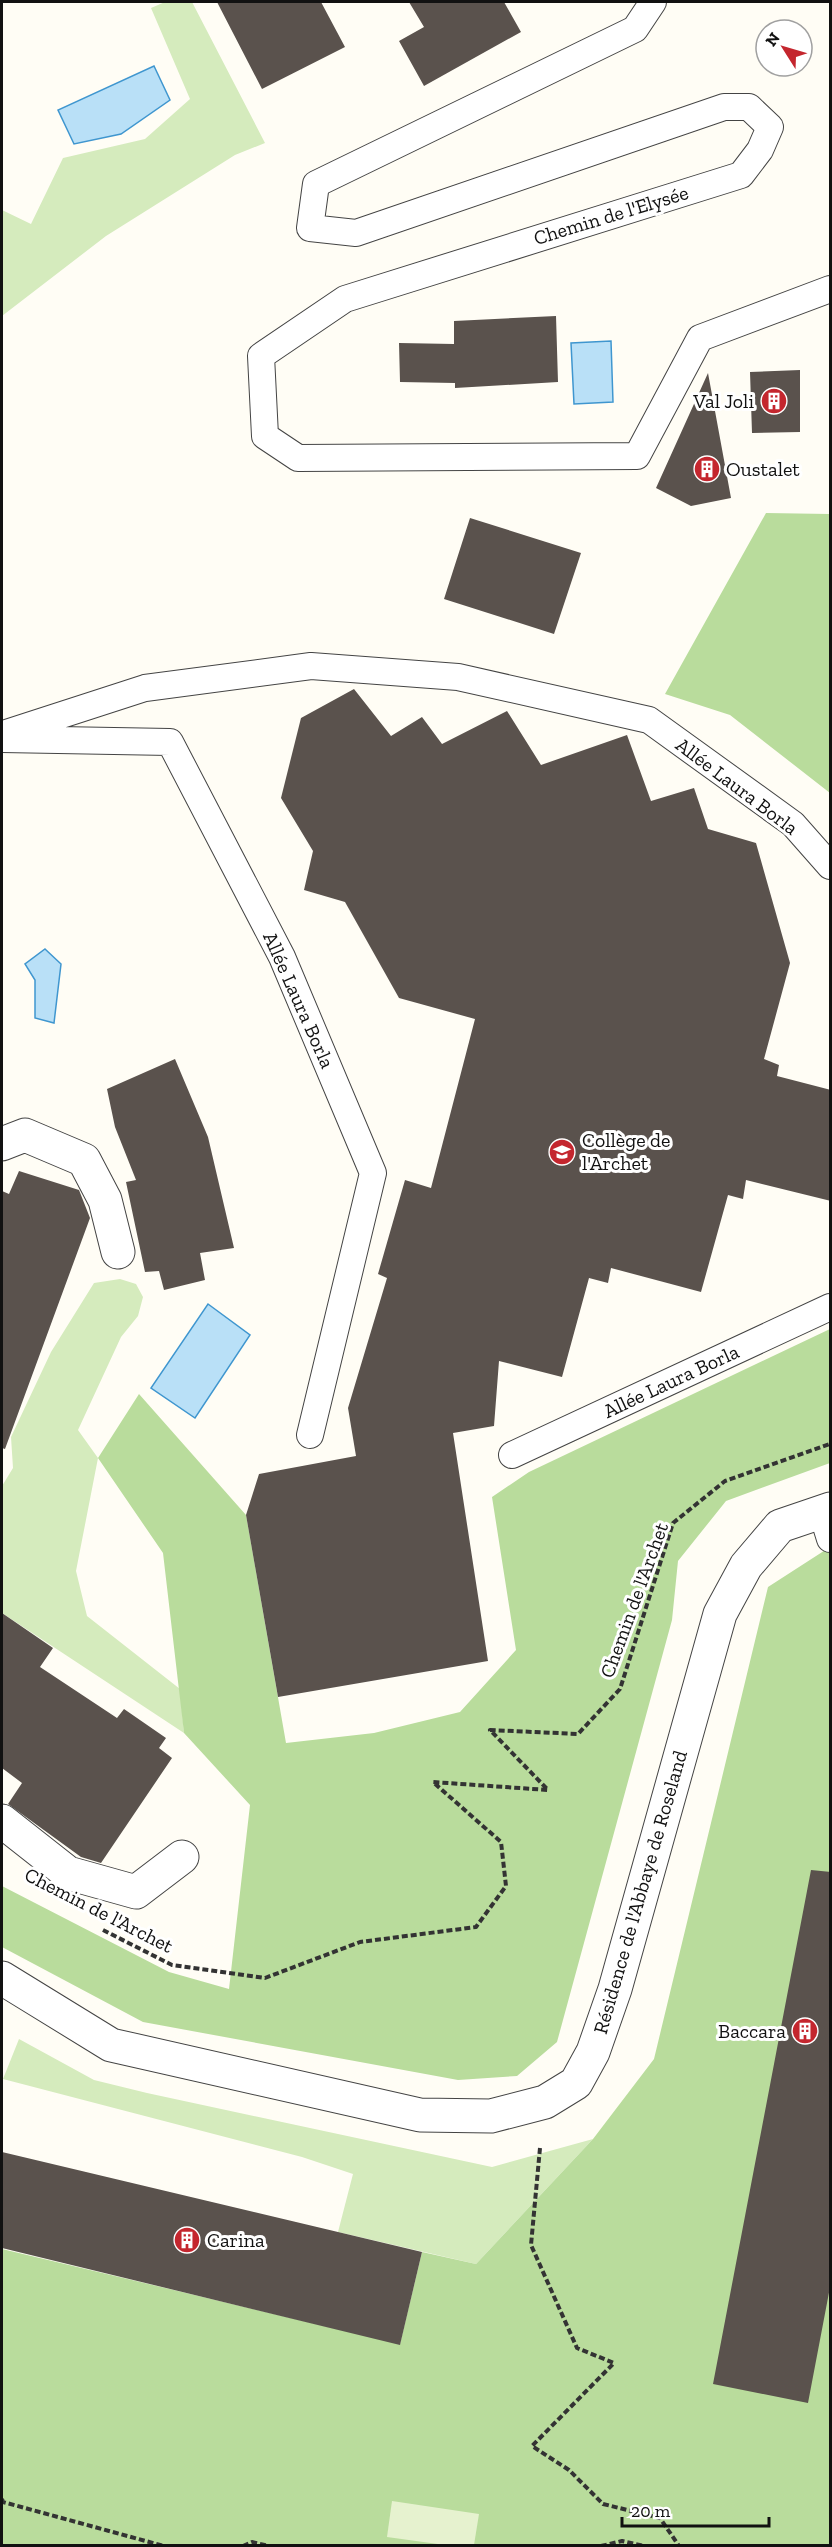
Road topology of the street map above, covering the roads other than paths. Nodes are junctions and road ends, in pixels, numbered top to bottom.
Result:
1 (653, 2) edge
2 (831, 289) edge
3 (2, 734) edge
4 (2, 739) edge
5 (831, 866) edge
6 (2, 1144) edge
7 (118, 1252) dead end
8 (831, 1307) edge
9 (309, 1435) dead end
10 (512, 1455) dead end
11 (828, 1520) edge
12 (2, 1821) edge
13 (182, 1857) dead end
14 (2, 1978) edge

1 - 2 lane, Chemin de l'Elysée
3 - 5 lane, Allée Laura Borla
4 - 9 lane, Allée Laura Borla
6 - 7 street
8 - 10 lane, Allée Laura Borla
11 - 14 street, Résidence de l'Abbaye de Roseland
12 - 13 street

